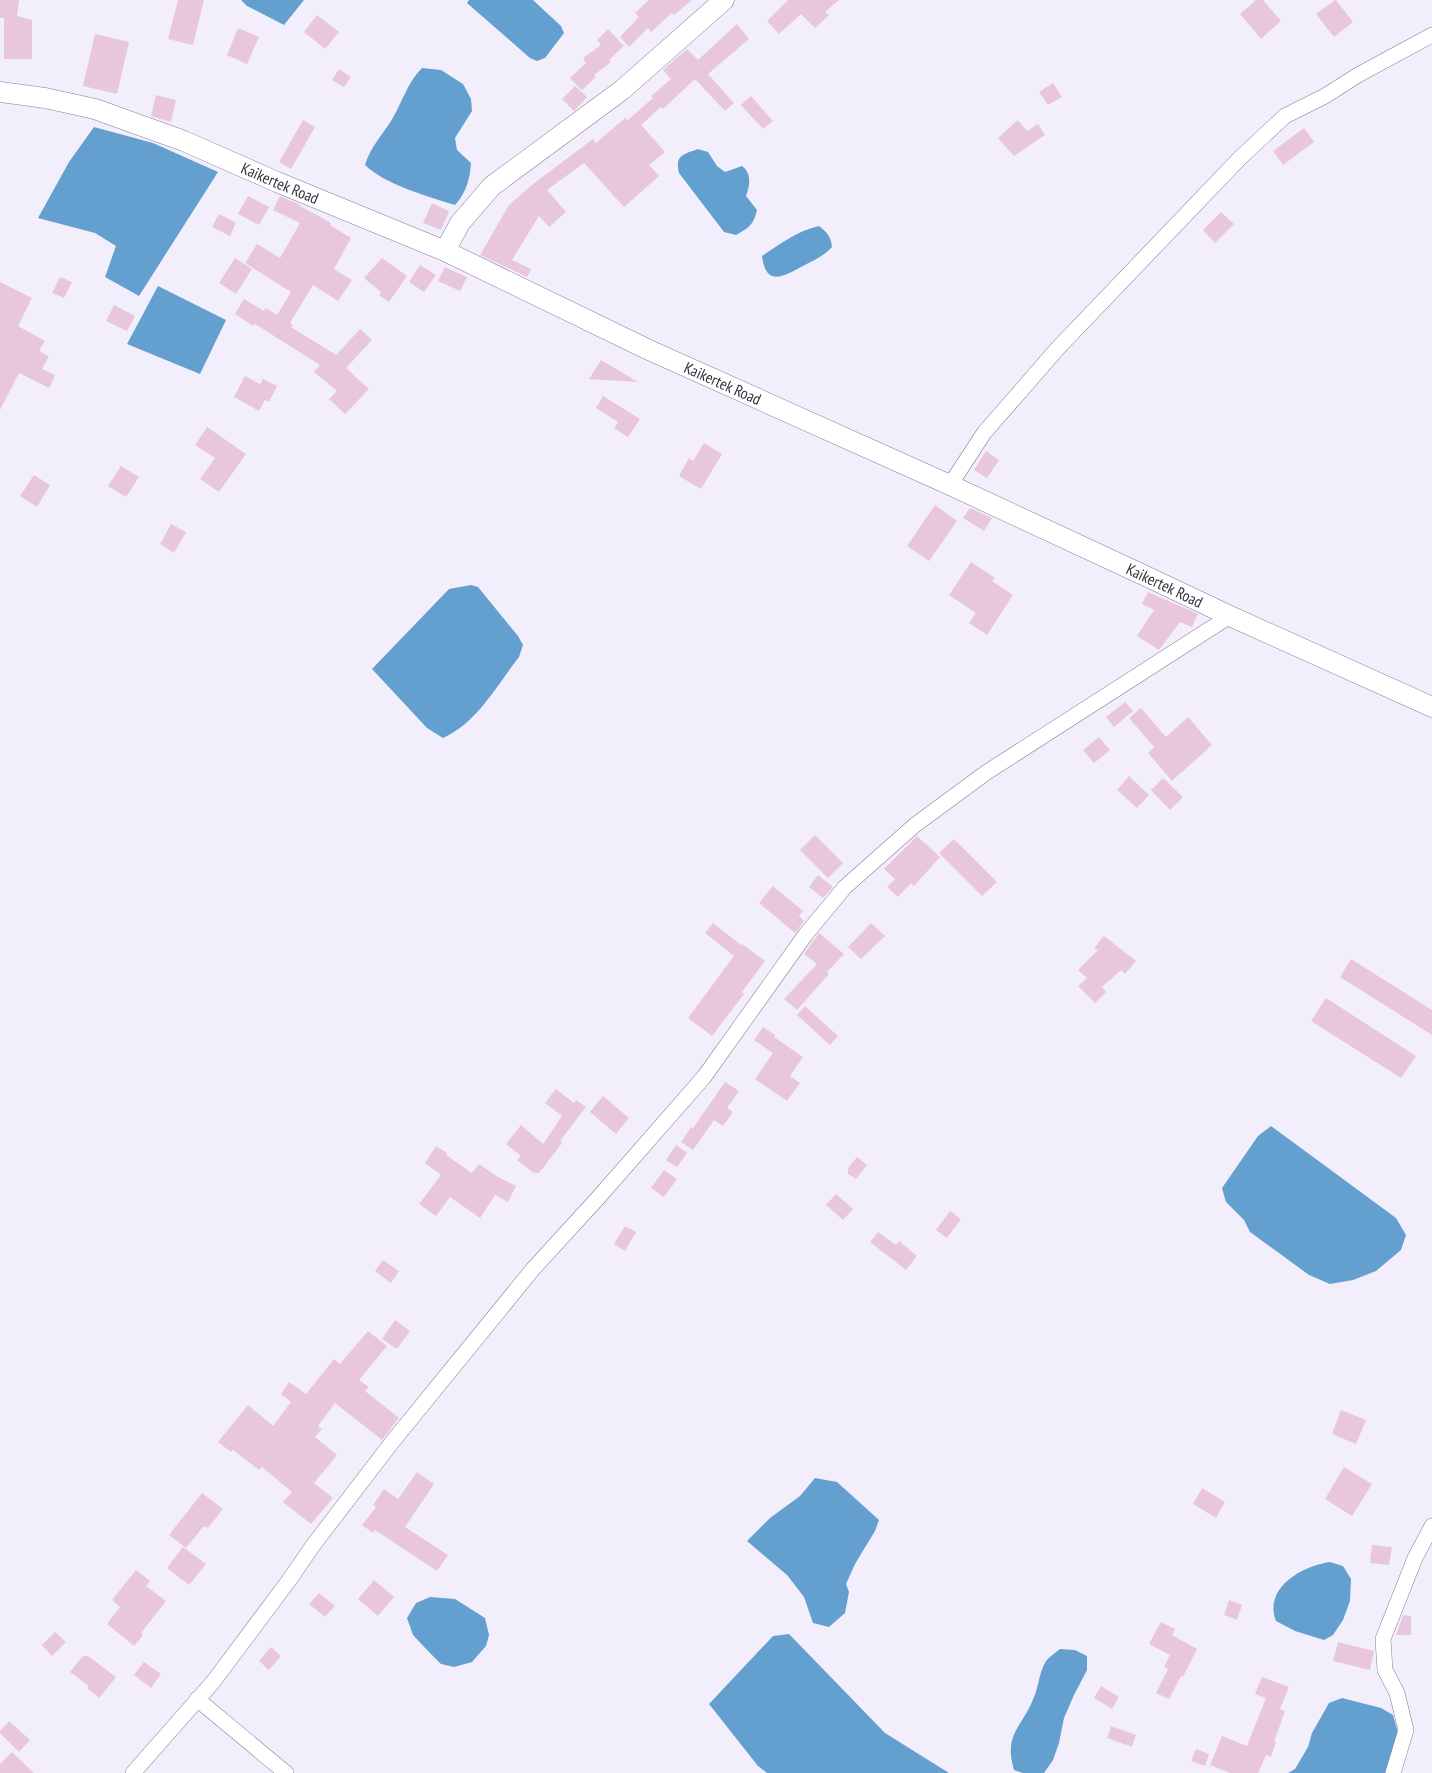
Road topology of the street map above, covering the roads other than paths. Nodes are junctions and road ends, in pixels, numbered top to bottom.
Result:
1 (724, 0) edge
2 (1432, 35) edge
3 (0, 92) edge
4 (445, 251) junction
5 (951, 486) junction
6 (1230, 616) junction
7 (1432, 707) edge
8 (1432, 1526) edge
9 (197, 1699) junction
10 (133, 1773) edge
11 (286, 1773) edge
12 (1393, 1773) edge

1 - 4 main road
2 - 5 street
3 - 4 main road, Kaikertek Road
4 - 5 main road, Kaikertek Road
5 - 6 main road, Kaikertek Road
6 - 7 main road, Kaikertek Road
6 - 9 street
8 - 12 street
9 - 10 street
9 - 11 street

